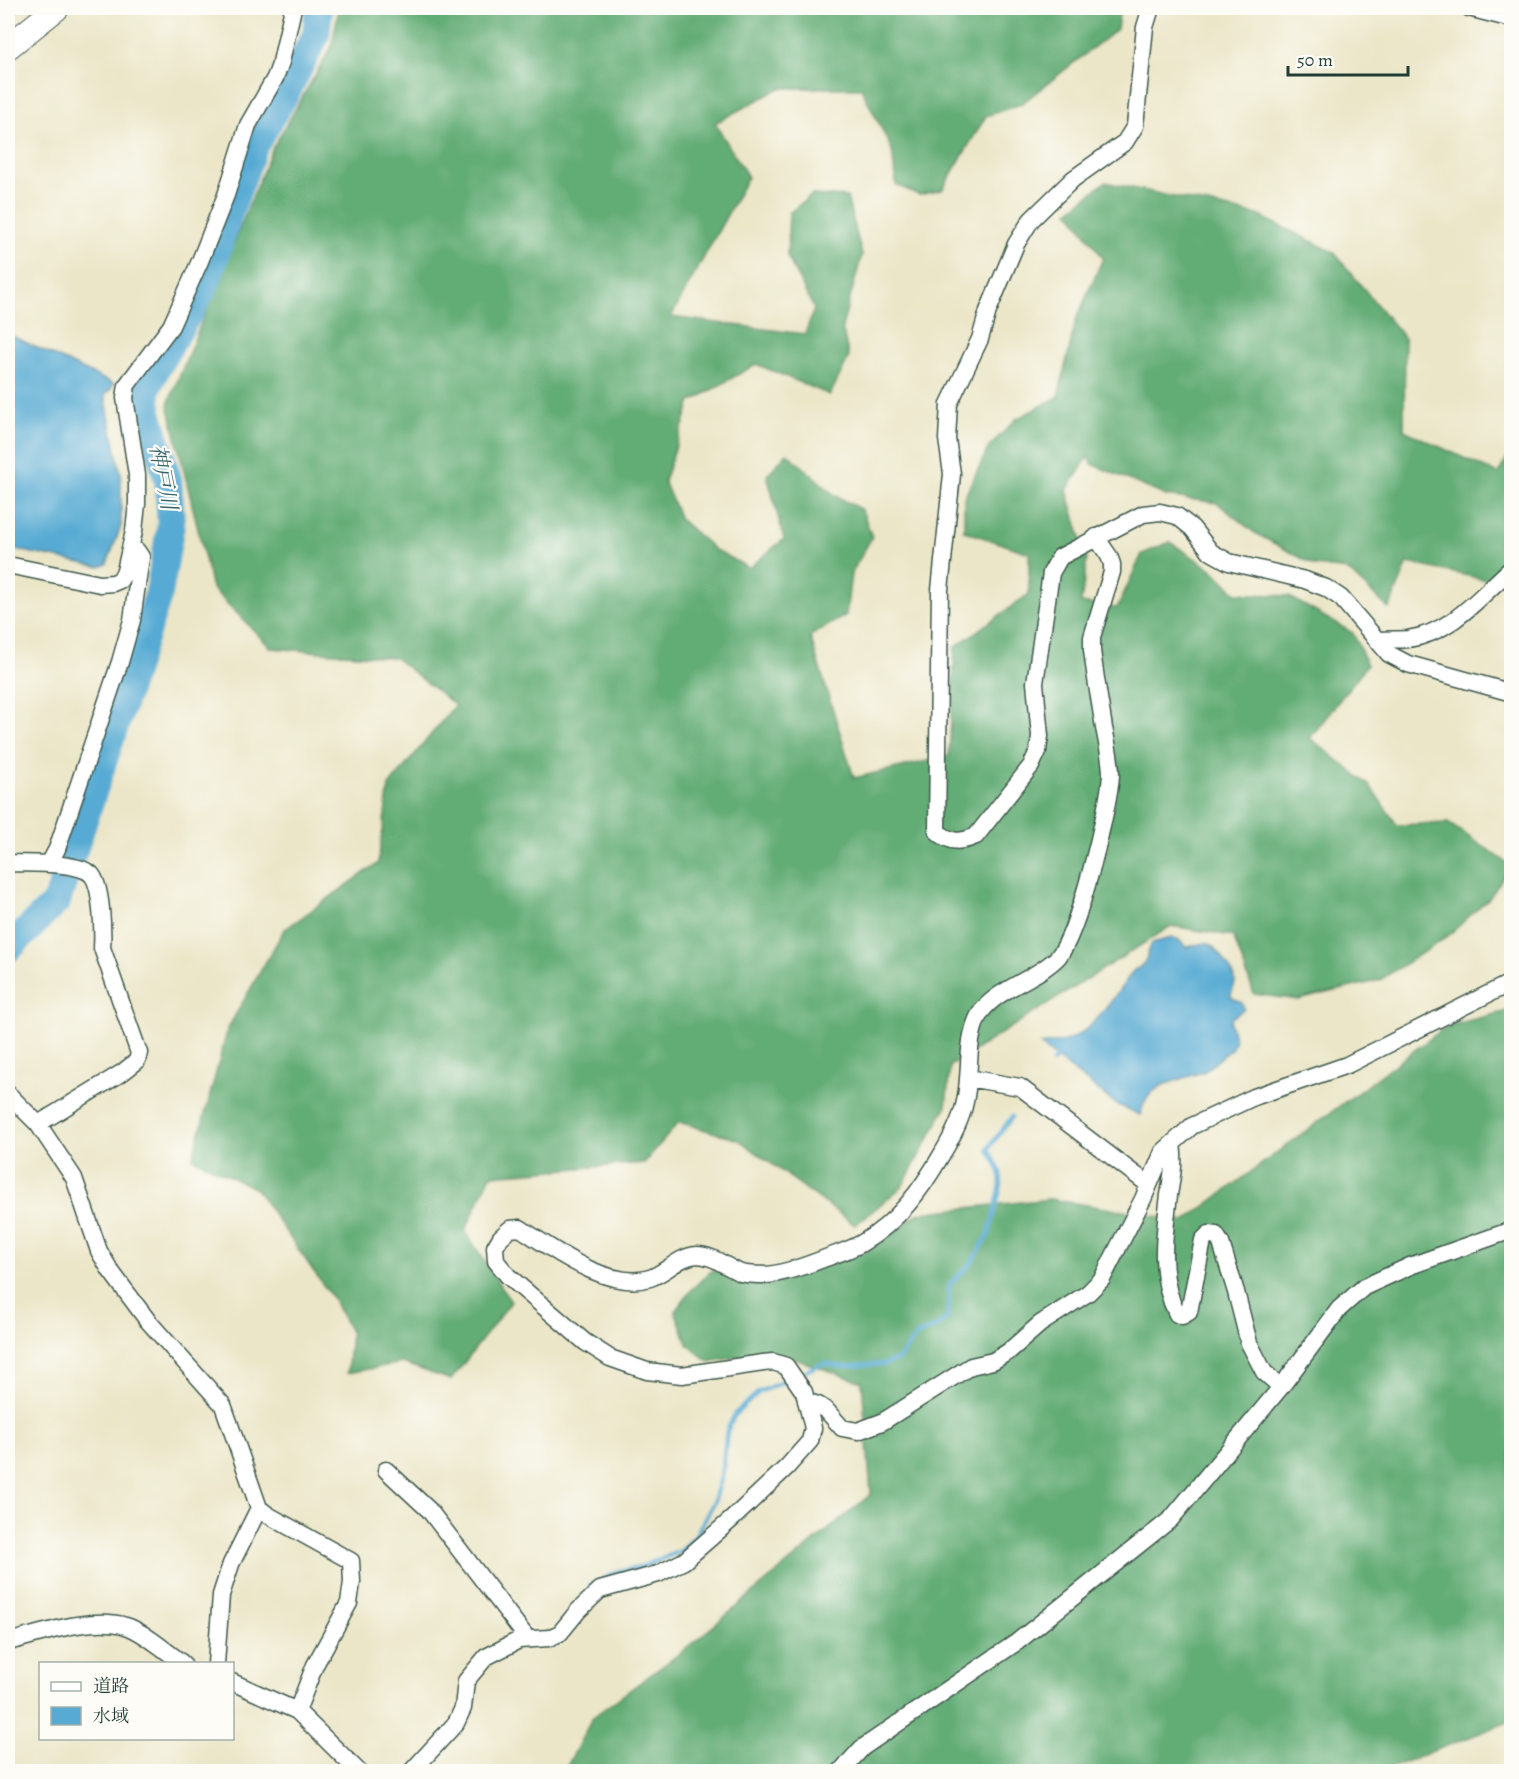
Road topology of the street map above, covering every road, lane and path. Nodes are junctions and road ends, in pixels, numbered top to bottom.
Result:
1 (57, 8) edge
2 (293, 8) edge
3 (1151, 8) edge
4 (1469, 8) edge
5 (1512, 19) edge
6 (8, 47) edge
7 (1096, 537) junction
8 (130, 549) junction
9 (8, 565) edge
10 (1512, 568) edge
11 (1379, 640) junction
12 (1512, 690) edge
13 (8, 864) edge
14 (53, 864) junction
15 (1512, 982) edge
16 (968, 1078) junction
17 (8, 1094) edge
18 (38, 1124) junction
19 (1172, 1144) junction
20 (1149, 1185) junction
21 (1512, 1230) edge
22 (1281, 1387) junction
23 (806, 1401) junction
24 (386, 1470) dead end
25 (259, 1508) junction
26 (527, 1638) junction
27 (8, 1642) edge
28 (180, 1662) edge
29 (216, 1662) edge
30 (234, 1683) edge
31 (297, 1711) junction
32 (358, 1772) edge
33 (411, 1772) edge
34 (840, 1772) edge

1 - 6 main road
2 - 8 street
3 - 7 street
4 - 5 street
7 - 11 street
7 - 16 street
8 - 9 street
8 - 14 street
10 - 11 street
11 - 12 street
13 - 14 street
14 - 18 street
15 - 19 street
16 - 20 street
16 - 23 street
17 - 18 street
18 - 25 street
19 - 20 street
19 - 22 street
20 - 23 street
21 - 22 street
22 - 34 street
23 - 26 street
24 - 26 street
25 - 29 street
25 - 31 street
26 - 33 street
27 - 28 street
30 - 31 street
31 - 32 street

